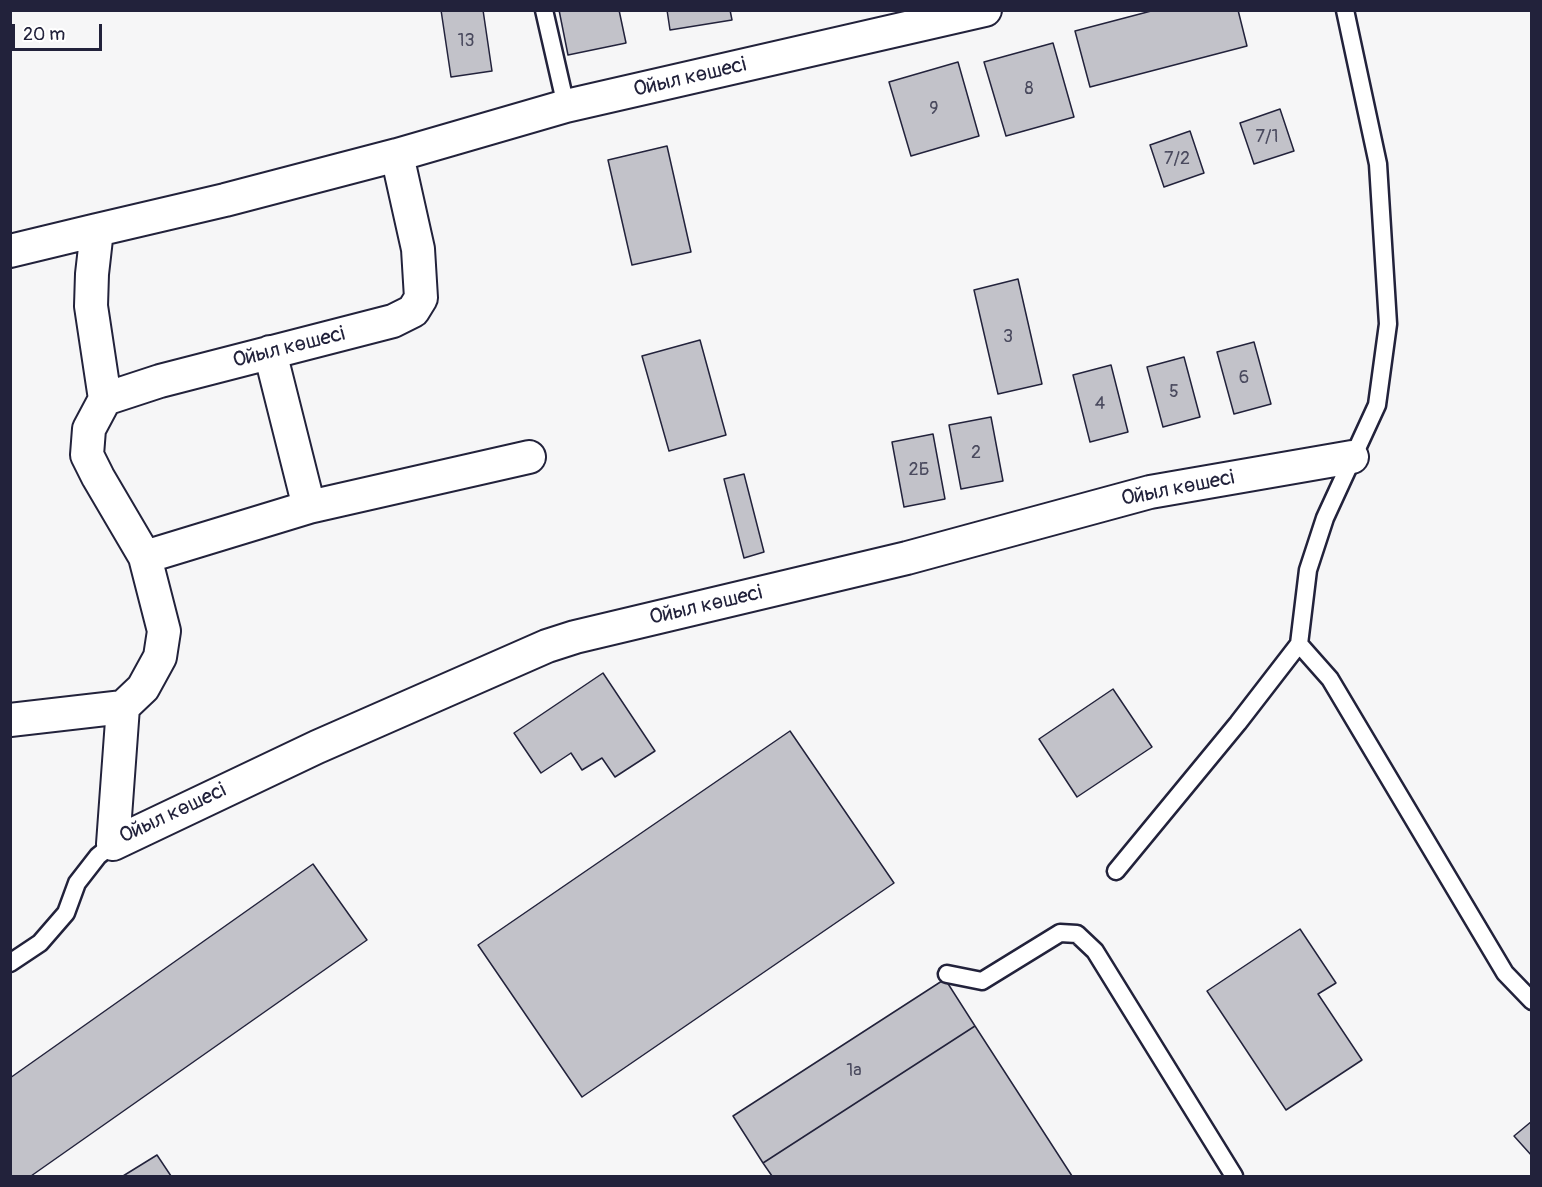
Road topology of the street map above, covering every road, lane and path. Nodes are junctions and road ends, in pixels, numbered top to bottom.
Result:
1 (544, 10) edge
2 (985, 10) edge
3 (1345, 10) edge
4 (566, 106) junction
5 (397, 155) junction
6 (97, 230) junction
7 (10, 251) edge
8 (270, 352) junction
9 (105, 399) junction
10 (1352, 457) junction
11 (529, 458) dead end
12 (309, 507) junction
13 (145, 556) junction
14 (1299, 644) junction
15 (123, 707) junction
16 (10, 720) edge
17 (113, 844) junction
18 (1116, 870) dead end
19 (10, 963) edge
20 (947, 974) dead end
21 (1532, 1001) edge
22 (1234, 1176) edge

1 - 4 lane
2 - 4 street, Ойыл көшесі
3 - 10 lane
4 - 5 street, Ойыл көшесі
5 - 6 street
5 - 8 street, Ойыл көшесі
6 - 7 street
6 - 9 street
8 - 9 street, Ойыл көшесі
8 - 12 street
9 - 13 street
10 - 14 lane
10 - 17 street, Ойыл көшесі
11 - 12 street
12 - 13 street
13 - 15 street
14 - 18 lane
14 - 21 lane
15 - 16 street
15 - 17 street, Ойыл көшесі
17 - 19 lane
20 - 22 lane

